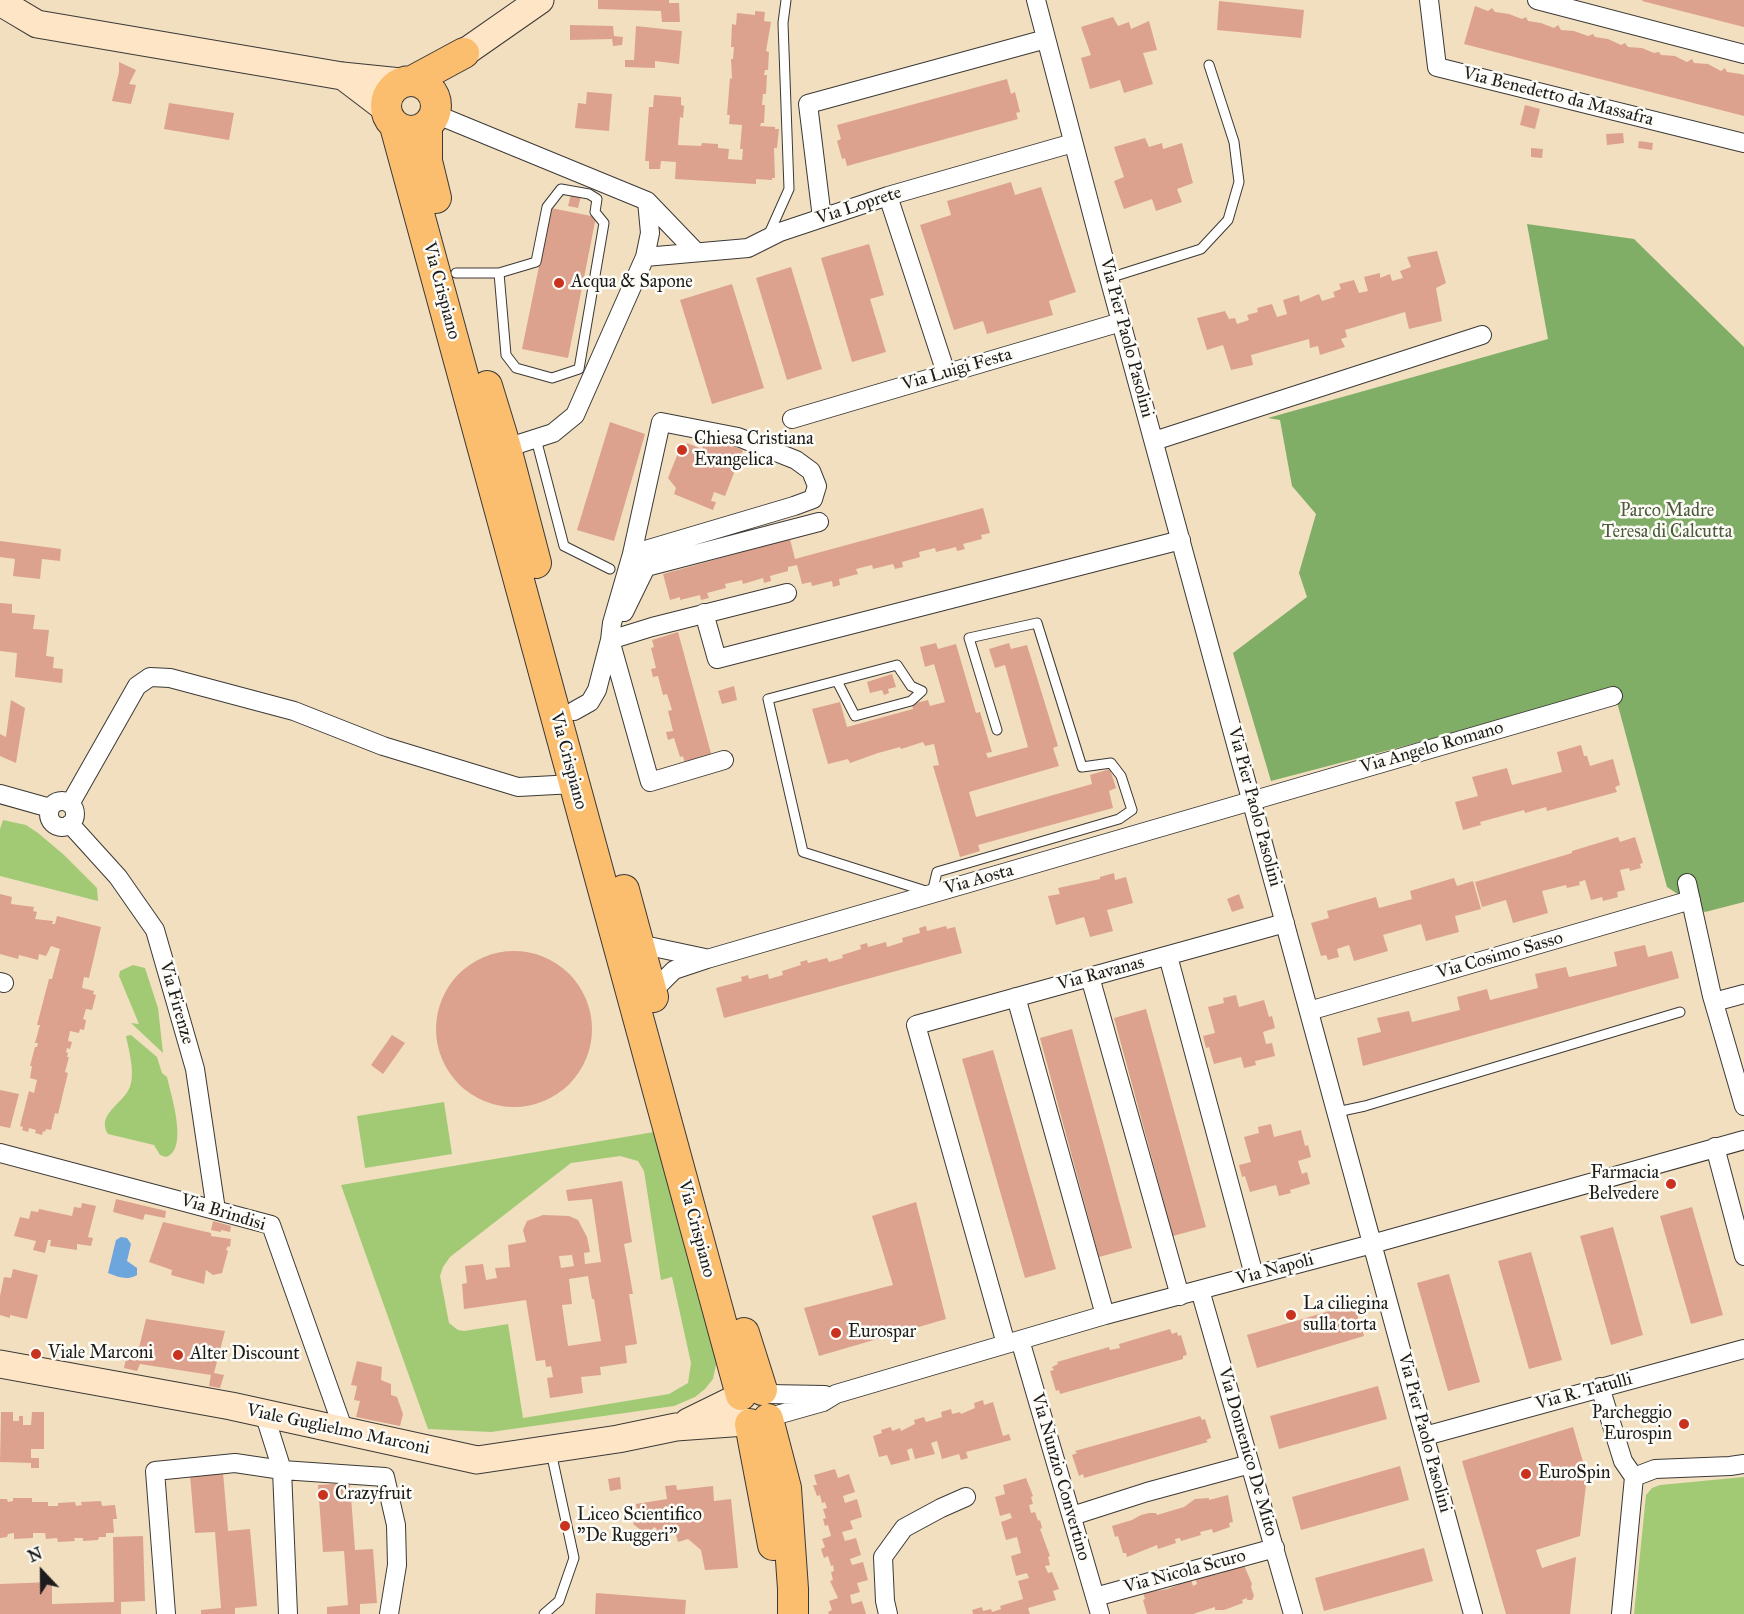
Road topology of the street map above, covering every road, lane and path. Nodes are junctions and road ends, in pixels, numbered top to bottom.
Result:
1 (540, 0) edge
2 (786, 0) edge
3 (1036, 0) edge
4 (1429, 0) edge
5 (1537, 0) edge
6 (0, 2) edge
7 (1046, 39) junction
8 (464, 53) junction
9 (1744, 54) edge
10 (1209, 65) dead end
11 (342, 76) junction
12 (407, 81) junction
13 (433, 113) junction
14 (390, 117) junction
15 (1073, 143) junction
16 (1744, 143) edge
17 (888, 196) junction
18 (647, 201) junction
19 (822, 218) junction
20 (767, 238) junction
21 (696, 252) junction
22 (645, 256) junction
23 (456, 273) junction
24 (499, 273) junction
25 (1109, 278) junction
26 (1121, 322) junction
27 (1482, 335) dead end
28 (946, 373) junction
29 (792, 419) dead end
30 (536, 439) junction
31 (1154, 441) junction
32 (506, 448) junction
33 (819, 522) dead end
34 (1181, 540) junction
35 (632, 554) junction
36 (610, 568) dead end
37 (787, 593) dead end
38 (704, 614) junction
39 (610, 640) junction
40 (837, 681) junction
41 (1613, 696) dead end
42 (574, 711) junction
43 (997, 730) dead end
44 (724, 760) dead end
45 (574, 784) junction
46 (0, 794) edge
47 (1252, 801) junction
48 (69, 804) junction
49 (50, 808) junction
50 (70, 824) junction
51 (932, 894) junction
52 (1285, 923) junction
53 (639, 944) junction
54 (1168, 956) junction
55 (707, 959) junction
56 (1090, 977) junction
57 (652, 992) junction
58 (1744, 994) edge
59 (1016, 997) junction
60 (1714, 1002) junction
61 (1309, 1011) junction
62 (1680, 1012) dead end
63 (916, 1025) joint
64 (1744, 1106) edge
65 (1337, 1112) junction
66 (1744, 1140) edge
67 (1715, 1147) junction
68 (0, 1153) edge
69 (216, 1210) junction
70 (1372, 1244) junction
71 (1744, 1256) edge
72 (1254, 1275) junction
73 (1200, 1290) junction
74 (1180, 1296) junction
75 (1105, 1315) junction
76 (1013, 1342) junction
77 (1744, 1349) edge
78 (0, 1364) edge
79 (1600, 1387) junction
80 (756, 1407) junction
81 (264, 1413) junction
82 (344, 1431) junction
83 (1425, 1436) junction
84 (550, 1449) junction
85 (1250, 1464) junction
86 (1744, 1464) edge
87 (282, 1470) junction
88 (1635, 1477) junction
89 (966, 1497) dead end
90 (1072, 1516) junction
91 (1275, 1548) junction
92 (1098, 1606) edge
93 (166, 1614) edge
94 (288, 1614) edge
95 (389, 1614) edge
96 (544, 1614) edge
97 (777, 1614) edge
98 (793, 1614) edge
99 (888, 1614) edge
100 (1293, 1614) edge
101 (1473, 1614) edge
102 (1621, 1614) edge

1 - 8 street
2 - 20 lane
3 - 7 street, Via Pier Paolo Pasolini
4 - 16 street, Via Benedetto da Massafra
5 - 9 street
6 - 11 street
7 - 15 street, Via Pier Paolo Pasolini
7 - 19 street
8 - 12 main road
8 - 13 main road
10 - 25 lane
11 - 12 street
11 - 14 street
12 - 13 main road
12 - 14 main road
13 - 14 main road
13 - 18 street
13 - 23 main road, Via Crispiano
14 - 45 main road, Via Crispiano
15 - 17 street, Via Loprete
15 - 25 street, Via Pier Paolo Pasolini
17 - 19 street, Via Loprete
17 - 28 street
18 - 21 street
18 - 22 street
19 - 20 street, Via Loprete
20 - 21 street, Via Loprete
21 - 22 street, Via Loprete
22 - 30 street
23 - 24 lane, Via Crispiano
23 - 32 main road, Via Crispiano
24 - 24 lane, Via Crispiano
25 - 26 street, Via Pier Paolo Pasolini
26 - 28 street, Via Luigi Festa
26 - 31 street, Via Pier Paolo Pasolini
27 - 31 street
28 - 29 street, Via Luigi Festa
30 - 32 street
30 - 36 lane
31 - 34 street, Via Pier Paolo Pasolini
32 - 42 main road, Via Crispiano
33 - 39 street, Via Crispiano
34 - 38 street
34 - 47 street, Via Pier Paolo Pasolini
35 - 35 street, Via Crispiano
35 - 39 street, Via Crispiano
37 - 38 street
38 - 39 street
39 - 42 street, Via Crispiano
39 - 44 street
40 - 40 lane
40 - 51 lane
41 - 47 street, Via Angelo Romano
42 - 53 main road, Via Crispiano
43 - 51 lane
45 - 48 street
45 - 80 main road, Via Crispiano
46 - 49 street
47 - 51 street, Via Aosta
47 - 52 street, Via Pier Paolo Pasolini
48 - 49 street
48 - 50 street
49 - 50 street
50 - 69 street, Via Firenze
51 - 55 street, Via Aosta
52 - 54 street, Via Ravanas
52 - 61 street, Via Pier Paolo Pasolini
53 - 55 street
53 - 57 main road, Via Crispiano
54 - 56 street, Via Ravanas
54 - 72 street
55 - 57 street
56 - 59 street, Via Ravanas
56 - 74 street
57 - 80 main road, Via Crispiano
58 - 60 street
59 - 63 street, Via Ravanas
59 - 75 street
60 - 61 street, Via Cosimo Sasso
60 - 64 street
61 - 65 street, Via Pier Paolo Pasolini
62 - 65 lane
63 - 76 street, Via Nunzio Convertino
65 - 70 street, Via Pier Paolo Pasolini
66 - 67 street, Via Napoli
67 - 70 street, Via Napoli
67 - 71 street
68 - 69 street, Via Brindisi
69 - 82 street, Via Brindisi
70 - 72 street, Via Napoli
70 - 83 street, Via Pier Paolo Pasolini
72 - 73 street, Via Napoli
73 - 74 street, Via Napoli
73 - 85 street, Via Domenico De Mito
74 - 75 street, Via Napoli
75 - 76 street, Via Napoli
76 - 80 street, Via Napoli
76 - 90 street, Via Nunzio Convertino
77 - 79 street, Via R. Tatulli
78 - 81 street, Viale Guglielmo Marconi
79 - 83 street, Via R. Tatulli
79 - 88 street
80 - 84 street, Viale Guglielmo Marconi
80 - 97 main road, Via Crispiano
80 - 98 main road, Via Crispiano
81 - 82 street, Viale Guglielmo Marconi
81 - 87 street
82 - 84 street, Viale Guglielmo Marconi
83 - 101 street, Via Pier Paolo Pasolini
84 - 96 lane
85 - 90 street
85 - 91 street, Via Domenico De Mito
86 - 88 street
87 - 93 street
87 - 94 street
87 - 95 street
88 - 102 street
89 - 99 street
90 - 92 street, Via Nunzio Convertino
91 - 92 street, Via Nicola Scuro
91 - 100 street, Via Domenico De Mito

